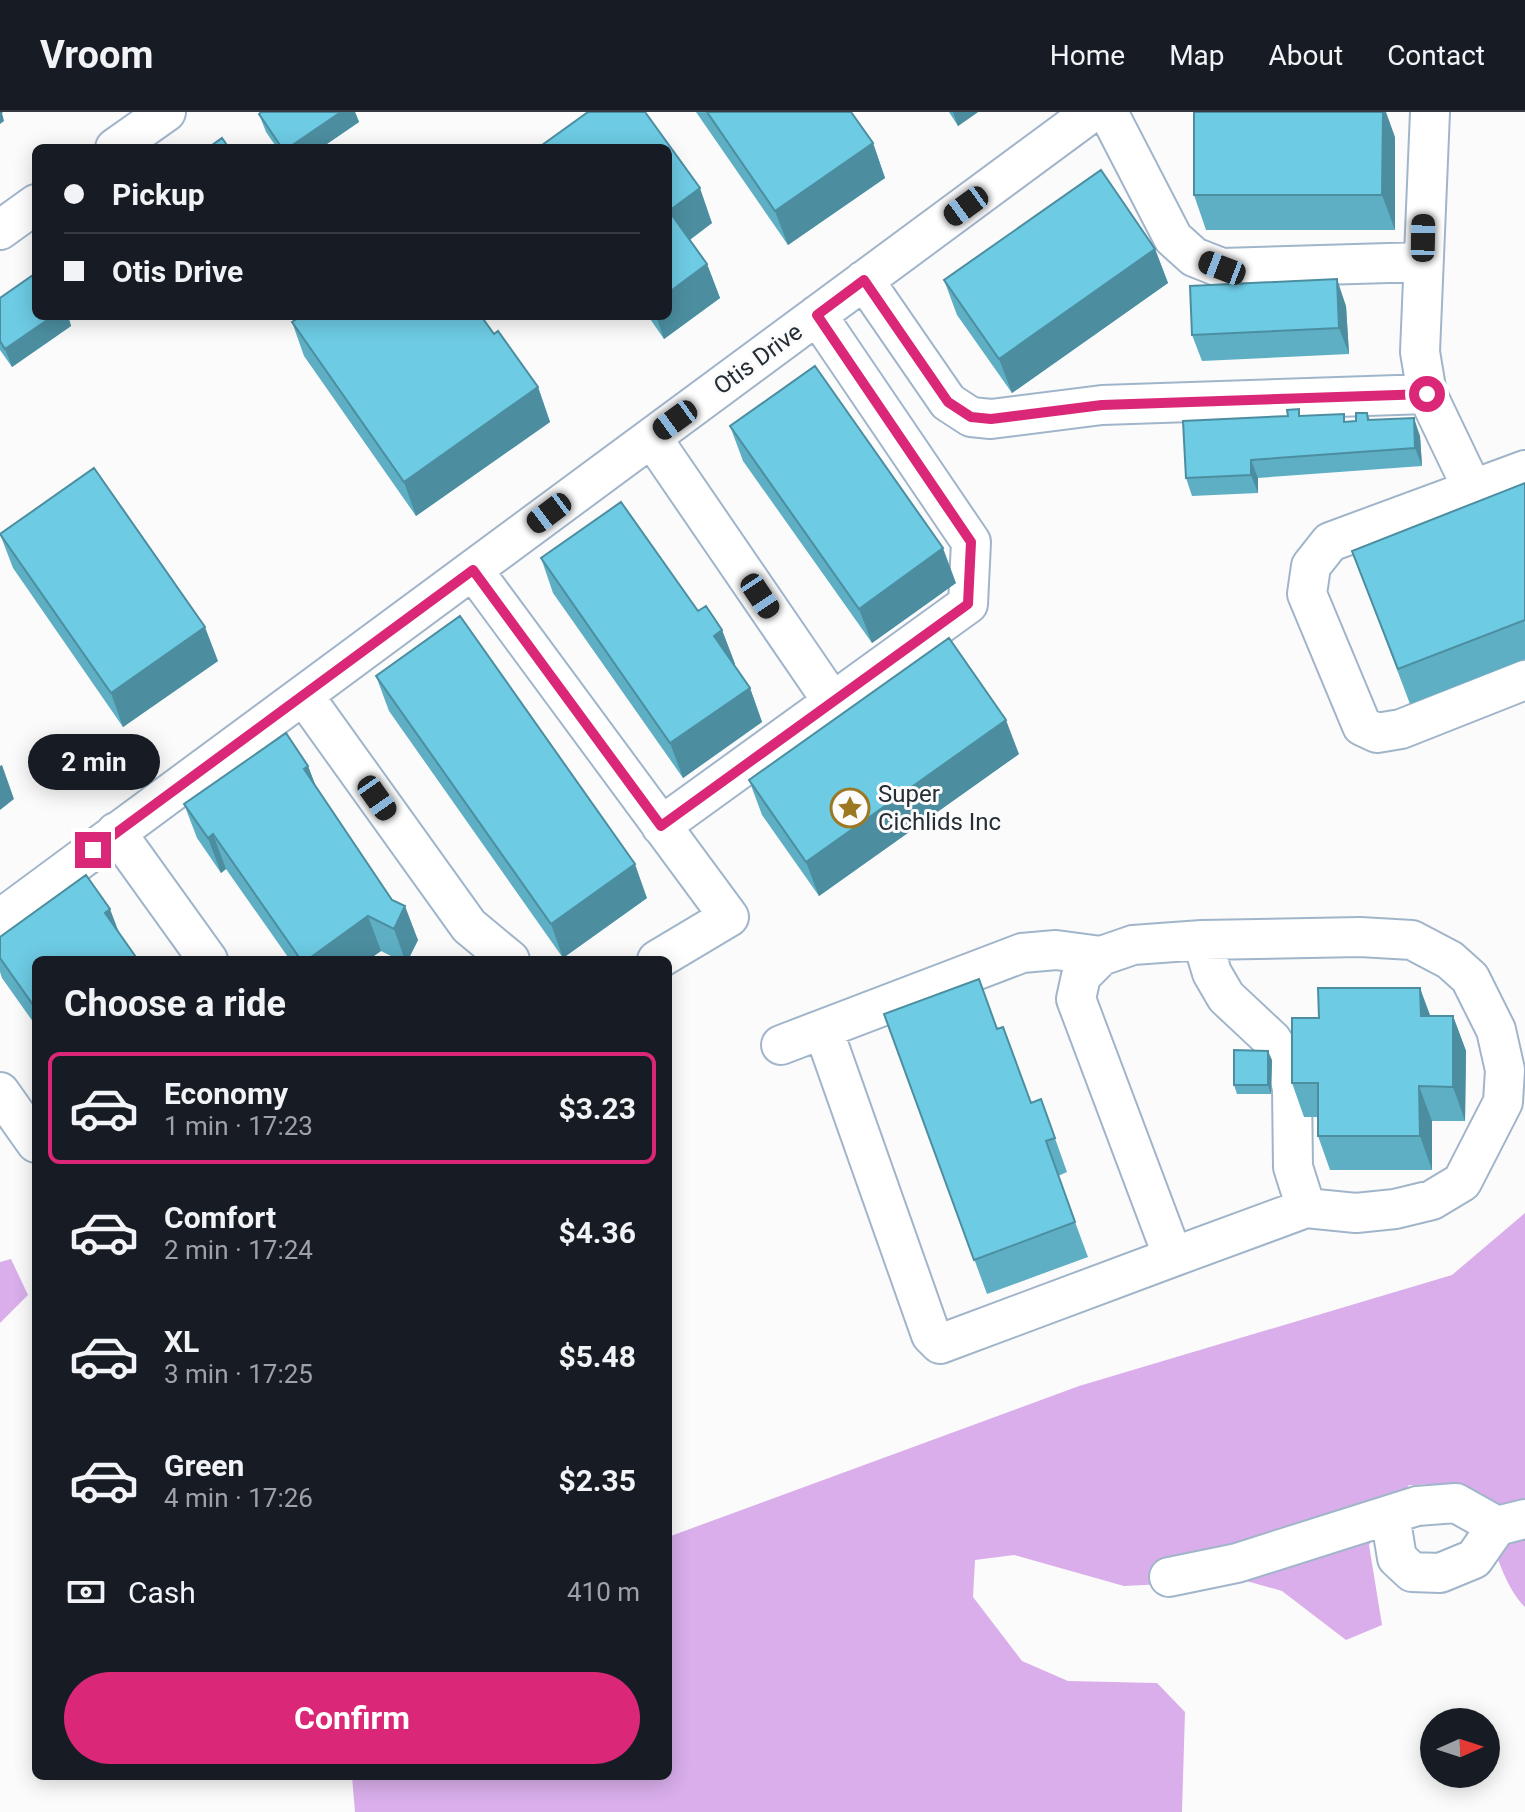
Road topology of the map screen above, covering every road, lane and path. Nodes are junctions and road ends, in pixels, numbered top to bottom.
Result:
1 (166, 112) edge
2 (1092, 112) edge
3 (1108, 112) edge
4 (1430, 112) edge
5 (121, 144) edge
6 (32, 207) edge
7 (0, 230) edge
8 (1423, 262) junction
9 (864, 280) junction
10 (817, 315) junction
11 (1427, 394) junction
12 (652, 438) junction
13 (1525, 470) edge
14 (1472, 488) junction
15 (473, 570) junction
16 (1525, 680) edge
17 (304, 696) junction
18 (832, 701) junction
19 (661, 826) junction
20 (116, 832) junction
21 (0, 919) edge
22 (1202, 940) junction
23 (205, 956) edge
24 (505, 956) edge
25 (664, 956) edge
26 (1101, 956) junction
27 (823, 1029) junction
28 (781, 1045) dead end
29 (1515, 1070) edge
30 (0, 1092) edge
31 (32, 1137) edge
32 (1306, 1208) junction
33 (1173, 1257) junction
34 (1390, 1515) junction
35 (1511, 1522) edge
36 (1169, 1577) dead end

1 - 5 street
2 - 9 street, Otis Drive
3 - 8 street
4 - 8 street
6 - 7 street
8 - 11 street
9 - 10 street, Otis Drive
9 - 11 street
10 - 12 street, Otis Drive
10 - 18 street
11 - 14 street
12 - 15 street, Otis Drive
12 - 18 street
13 - 14 street
14 - 16 street
15 - 17 street, Otis Drive
15 - 19 street
17 - 20 street, Otis Drive
17 - 24 street
18 - 19 street
19 - 25 street
20 - 21 street, Otis Drive
20 - 23 street
22 - 26 street
22 - 29 street
22 - 32 street
26 - 27 street
26 - 33 street
27 - 28 street
27 - 33 street
29 - 32 street
30 - 31 street
32 - 33 street
34 - 35 street
34 - 35 street
34 - 36 street

